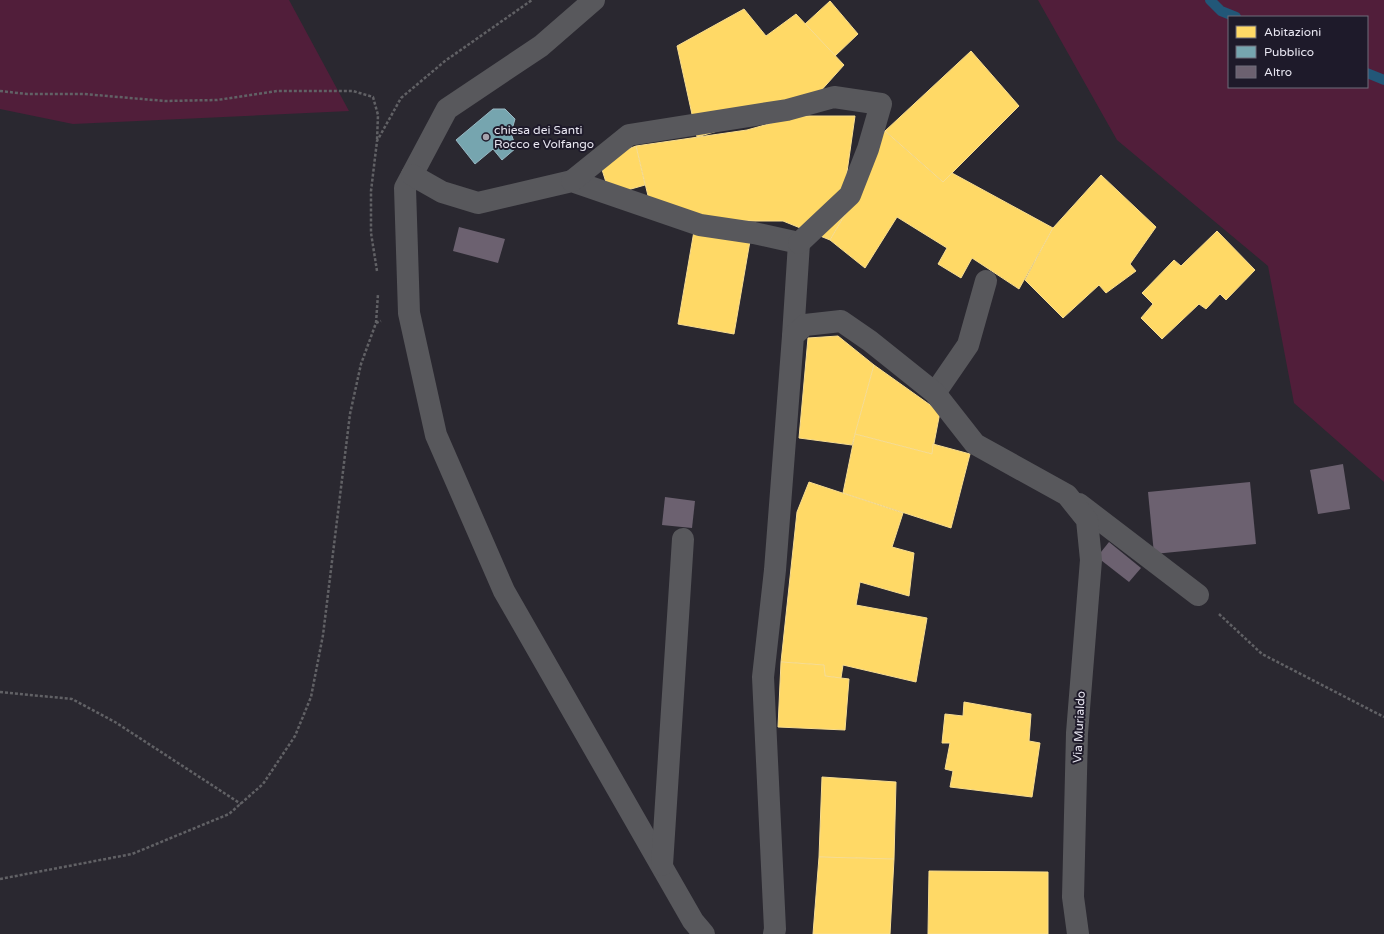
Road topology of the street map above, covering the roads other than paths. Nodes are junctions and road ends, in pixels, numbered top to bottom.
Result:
1 (594, 0) edge
2 (412, 175) junction
3 (572, 181) junction
4 (799, 243) junction
5 (986, 281) dead end
6 (794, 336) junction
7 (935, 393) junction
8 (1067, 495) junction
9 (682, 539) dead end
10 (1198, 595) road end
11 (662, 865) junction
12 (704, 934) edge
13 (774, 934) edge
14 (1078, 934) edge

1 - 2 street
2 - 3 street
2 - 11 street
3 - 4 street
3 - 4 street
4 - 6 street
5 - 7 street
6 - 7 street
6 - 13 street
7 - 8 street
8 - 10 street
8 - 14 street, Via Murialdo
9 - 11 street
11 - 12 street

